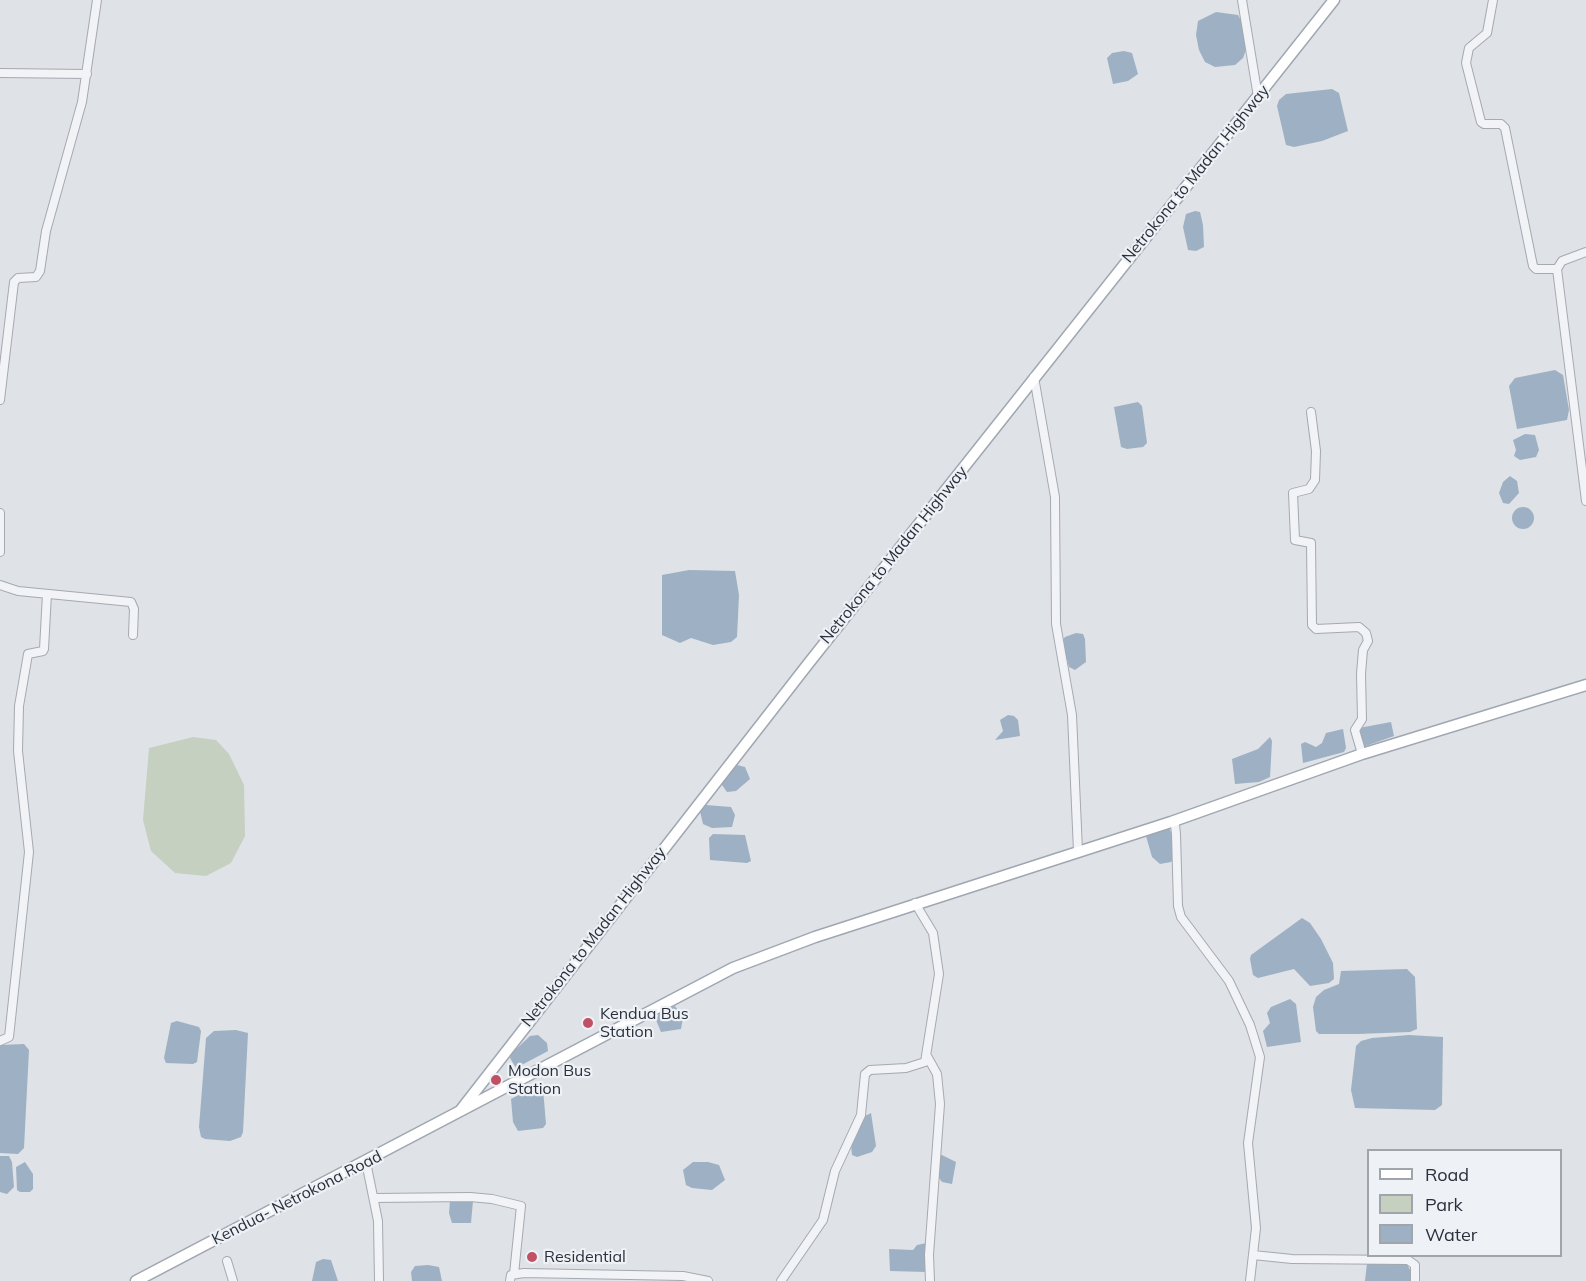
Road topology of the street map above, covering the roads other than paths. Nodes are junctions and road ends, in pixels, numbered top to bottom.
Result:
1 (97, 0) edge
2 (1242, 0) edge
3 (1334, 0) edge
4 (1493, 0) edge
5 (0, 73) edge
6 (87, 74) junction
7 (1257, 98) junction
8 (1586, 252) edge
9 (1557, 269) junction
10 (1034, 377) junction
11 (0, 400) edge
12 (1311, 412) dead end
13 (1586, 501) edge
14 (0, 513) edge
15 (0, 552) edge
16 (0, 585) edge
17 (47, 594) junction
18 (133, 635) dead end
19 (1586, 685) edge
20 (1362, 754) junction
21 (1171, 822) junction
22 (1078, 851) junction
23 (915, 903) junction
24 (0, 1041) edge
25 (927, 1056) junction
26 (458, 1113) junction
27 (366, 1162) junction
28 (375, 1198) junction
29 (1253, 1255) junction
30 (226, 1261) dead end
31 (512, 1277) edge
32 (135, 1281) edge
33 (233, 1281) edge
34 (379, 1281) edge
35 (708, 1281) edge
36 (781, 1281) edge
37 (930, 1281) edge
38 (1250, 1281) edge
39 (1415, 1281) edge

1 - 6 street
2 - 7 street
3 - 7 main road, Netrokona to Madan Highway
4 - 9 street
5 - 6 street
6 - 11 street
7 - 10 main road, Netrokona to Madan Highway
8 - 9 street
9 - 13 street
10 - 22 street
10 - 26 main road, Netrokona to Madan Highway
12 - 20 street
14 - 15 street
16 - 17 street
17 - 18 street
17 - 24 street
19 - 20 main road, Kendua- Netrokona Road
20 - 21 main road, Kendua- Netrokona Road
21 - 22 main road, Kendua- Netrokona Road
21 - 29 street
22 - 23 main road, Kendua- Netrokona Road
23 - 25 street
23 - 26 main road, Kendua- Netrokona Road
25 - 36 street
25 - 37 street
26 - 27 main road, Kendua- Netrokona Road
27 - 28 street
27 - 32 main road, Kendua- Netrokona Road
28 - 31 street
28 - 34 street
29 - 38 street
29 - 39 street
30 - 33 street
31 - 35 street

